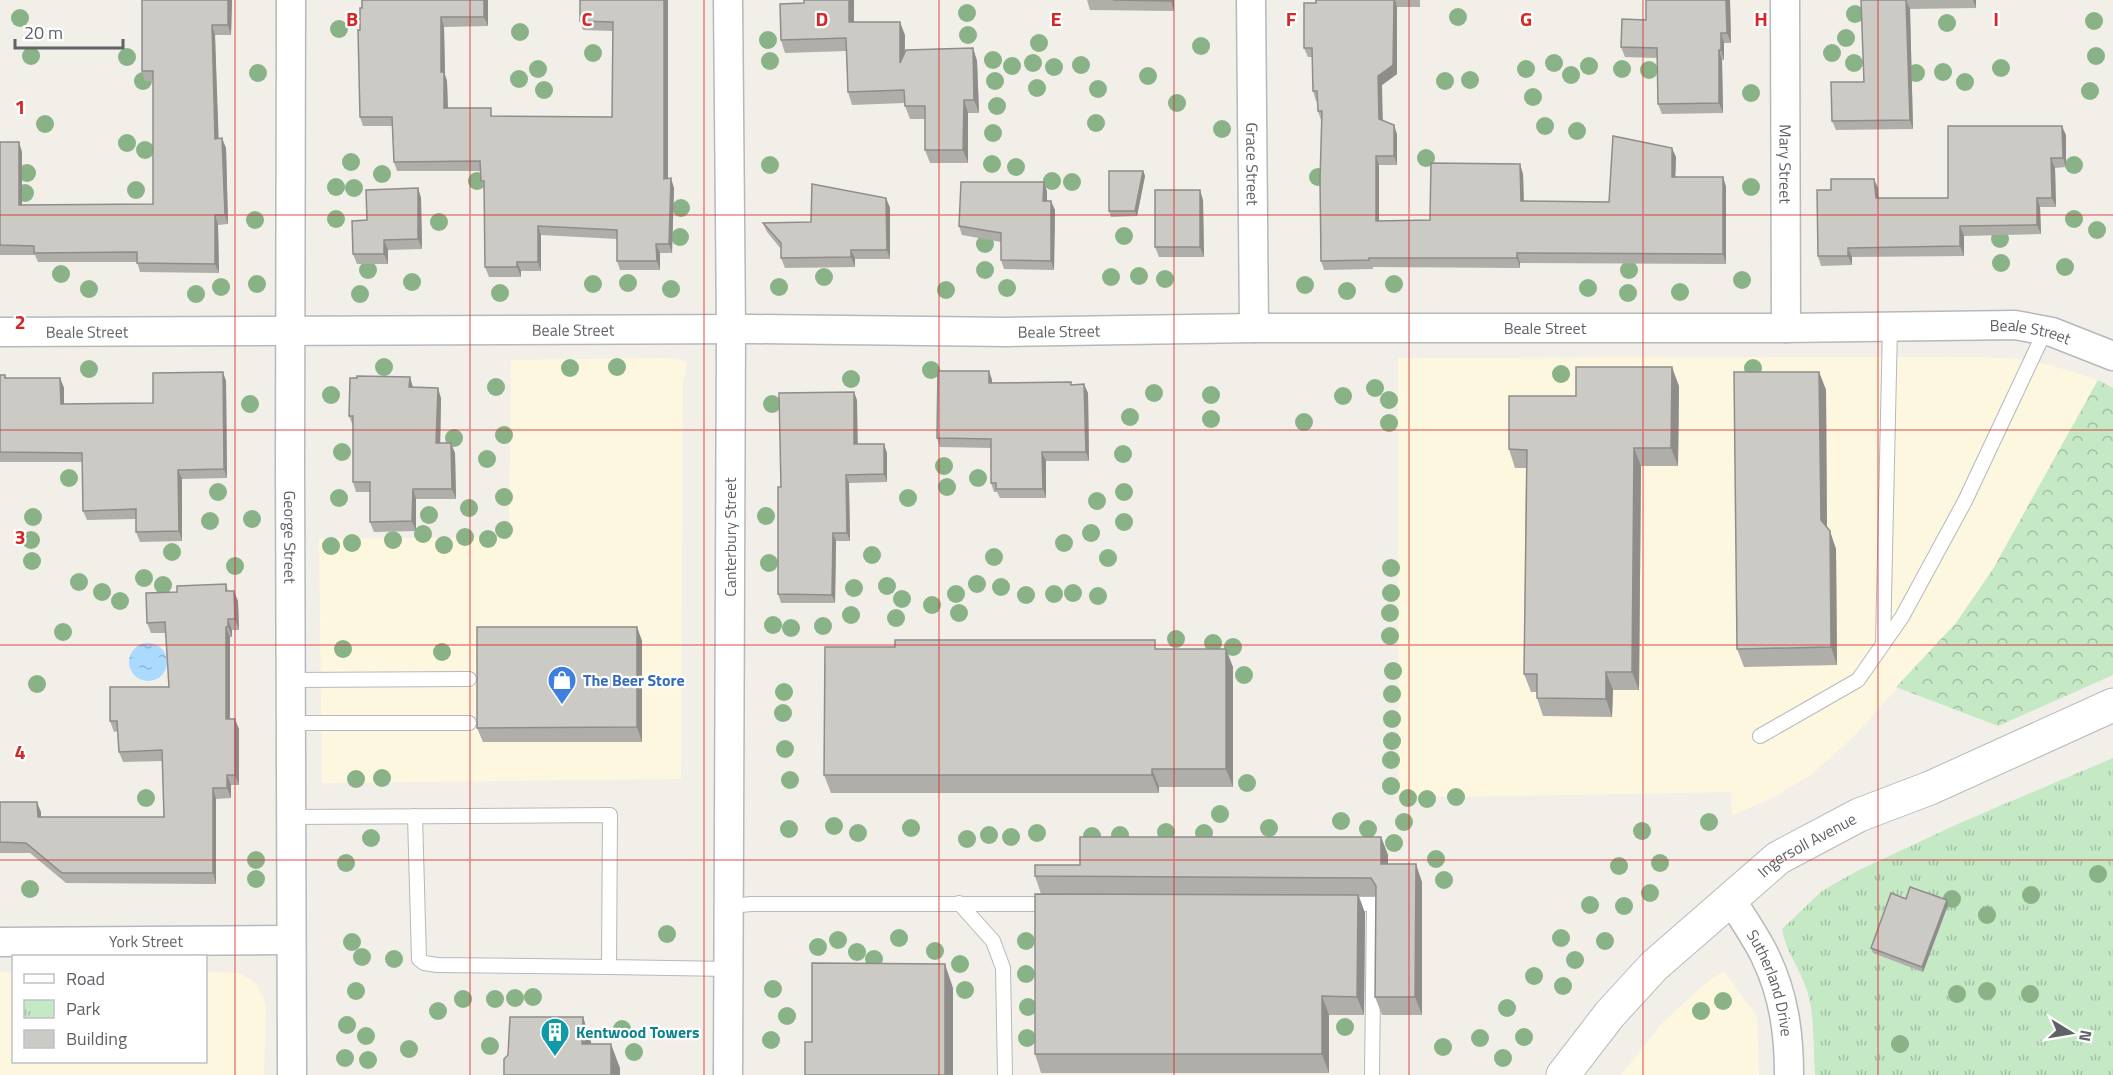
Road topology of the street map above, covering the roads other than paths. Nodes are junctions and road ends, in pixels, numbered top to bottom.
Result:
1 (291, 0) edge
2 (728, 0) edge
3 (1251, 0) edge
4 (1785, 0) edge
5 (1890, 326) junction
6 (1254, 328) junction
7 (1786, 328) junction
8 (731, 329) junction
9 (291, 330) junction
10 (2045, 331) junction
11 (0, 332) edge
12 (2113, 356) edge
13 (1883, 644) junction
14 (291, 680) junction
15 (469, 680) dead end
16 (2113, 705) edge
17 (291, 723) junction
18 (469, 723) dead end
19 (1760, 736) dead end
20 (415, 816) junction
21 (291, 817) junction
22 (1731, 899) junction
23 (959, 903) junction
24 (1072, 904) edge
25 (1328, 904) edge
26 (728, 906) junction
27 (291, 940) junction
28 (0, 942) edge
29 (609, 967) junction
30 (729, 969) junction
31 (292, 1075) edge
32 (728, 1075) edge
33 (1005, 1075) edge
34 (1372, 1075) edge
35 (1563, 1075) edge
36 (1789, 1075) edge

1 - 9 street, George Street
2 - 8 street, Canterbury Street
3 - 6 street, Grace Street
4 - 7 street, Mary Street
5 - 7 street, Beale Street
5 - 10 street, Beale Street
5 - 13 lane
6 - 7 street, Beale Street
6 - 8 street, Beale Street
8 - 9 street, Beale Street
8 - 26 street, Canterbury Street
9 - 11 street, Beale Street
9 - 14 street, George Street
10 - 12 street, Beale Street
10 - 13 lane
13 - 19 lane
14 - 15 lane
14 - 17 street, George Street
16 - 22 street, Ingersoll Avenue
17 - 18 lane
17 - 21 street, George Street
20 - 21 lane
20 - 29 lane
20 - 29 lane
21 - 27 street, George Street
22 - 35 street, Ingersoll Avenue
22 - 36 street, Sutherland Drive
23 - 24 lane
23 - 26 lane
23 - 33 lane
25 - 34 lane
26 - 30 street, Canterbury Street
27 - 28 street, York Street
27 - 31 street, George Street
29 - 30 lane
30 - 32 street, Canterbury Street

